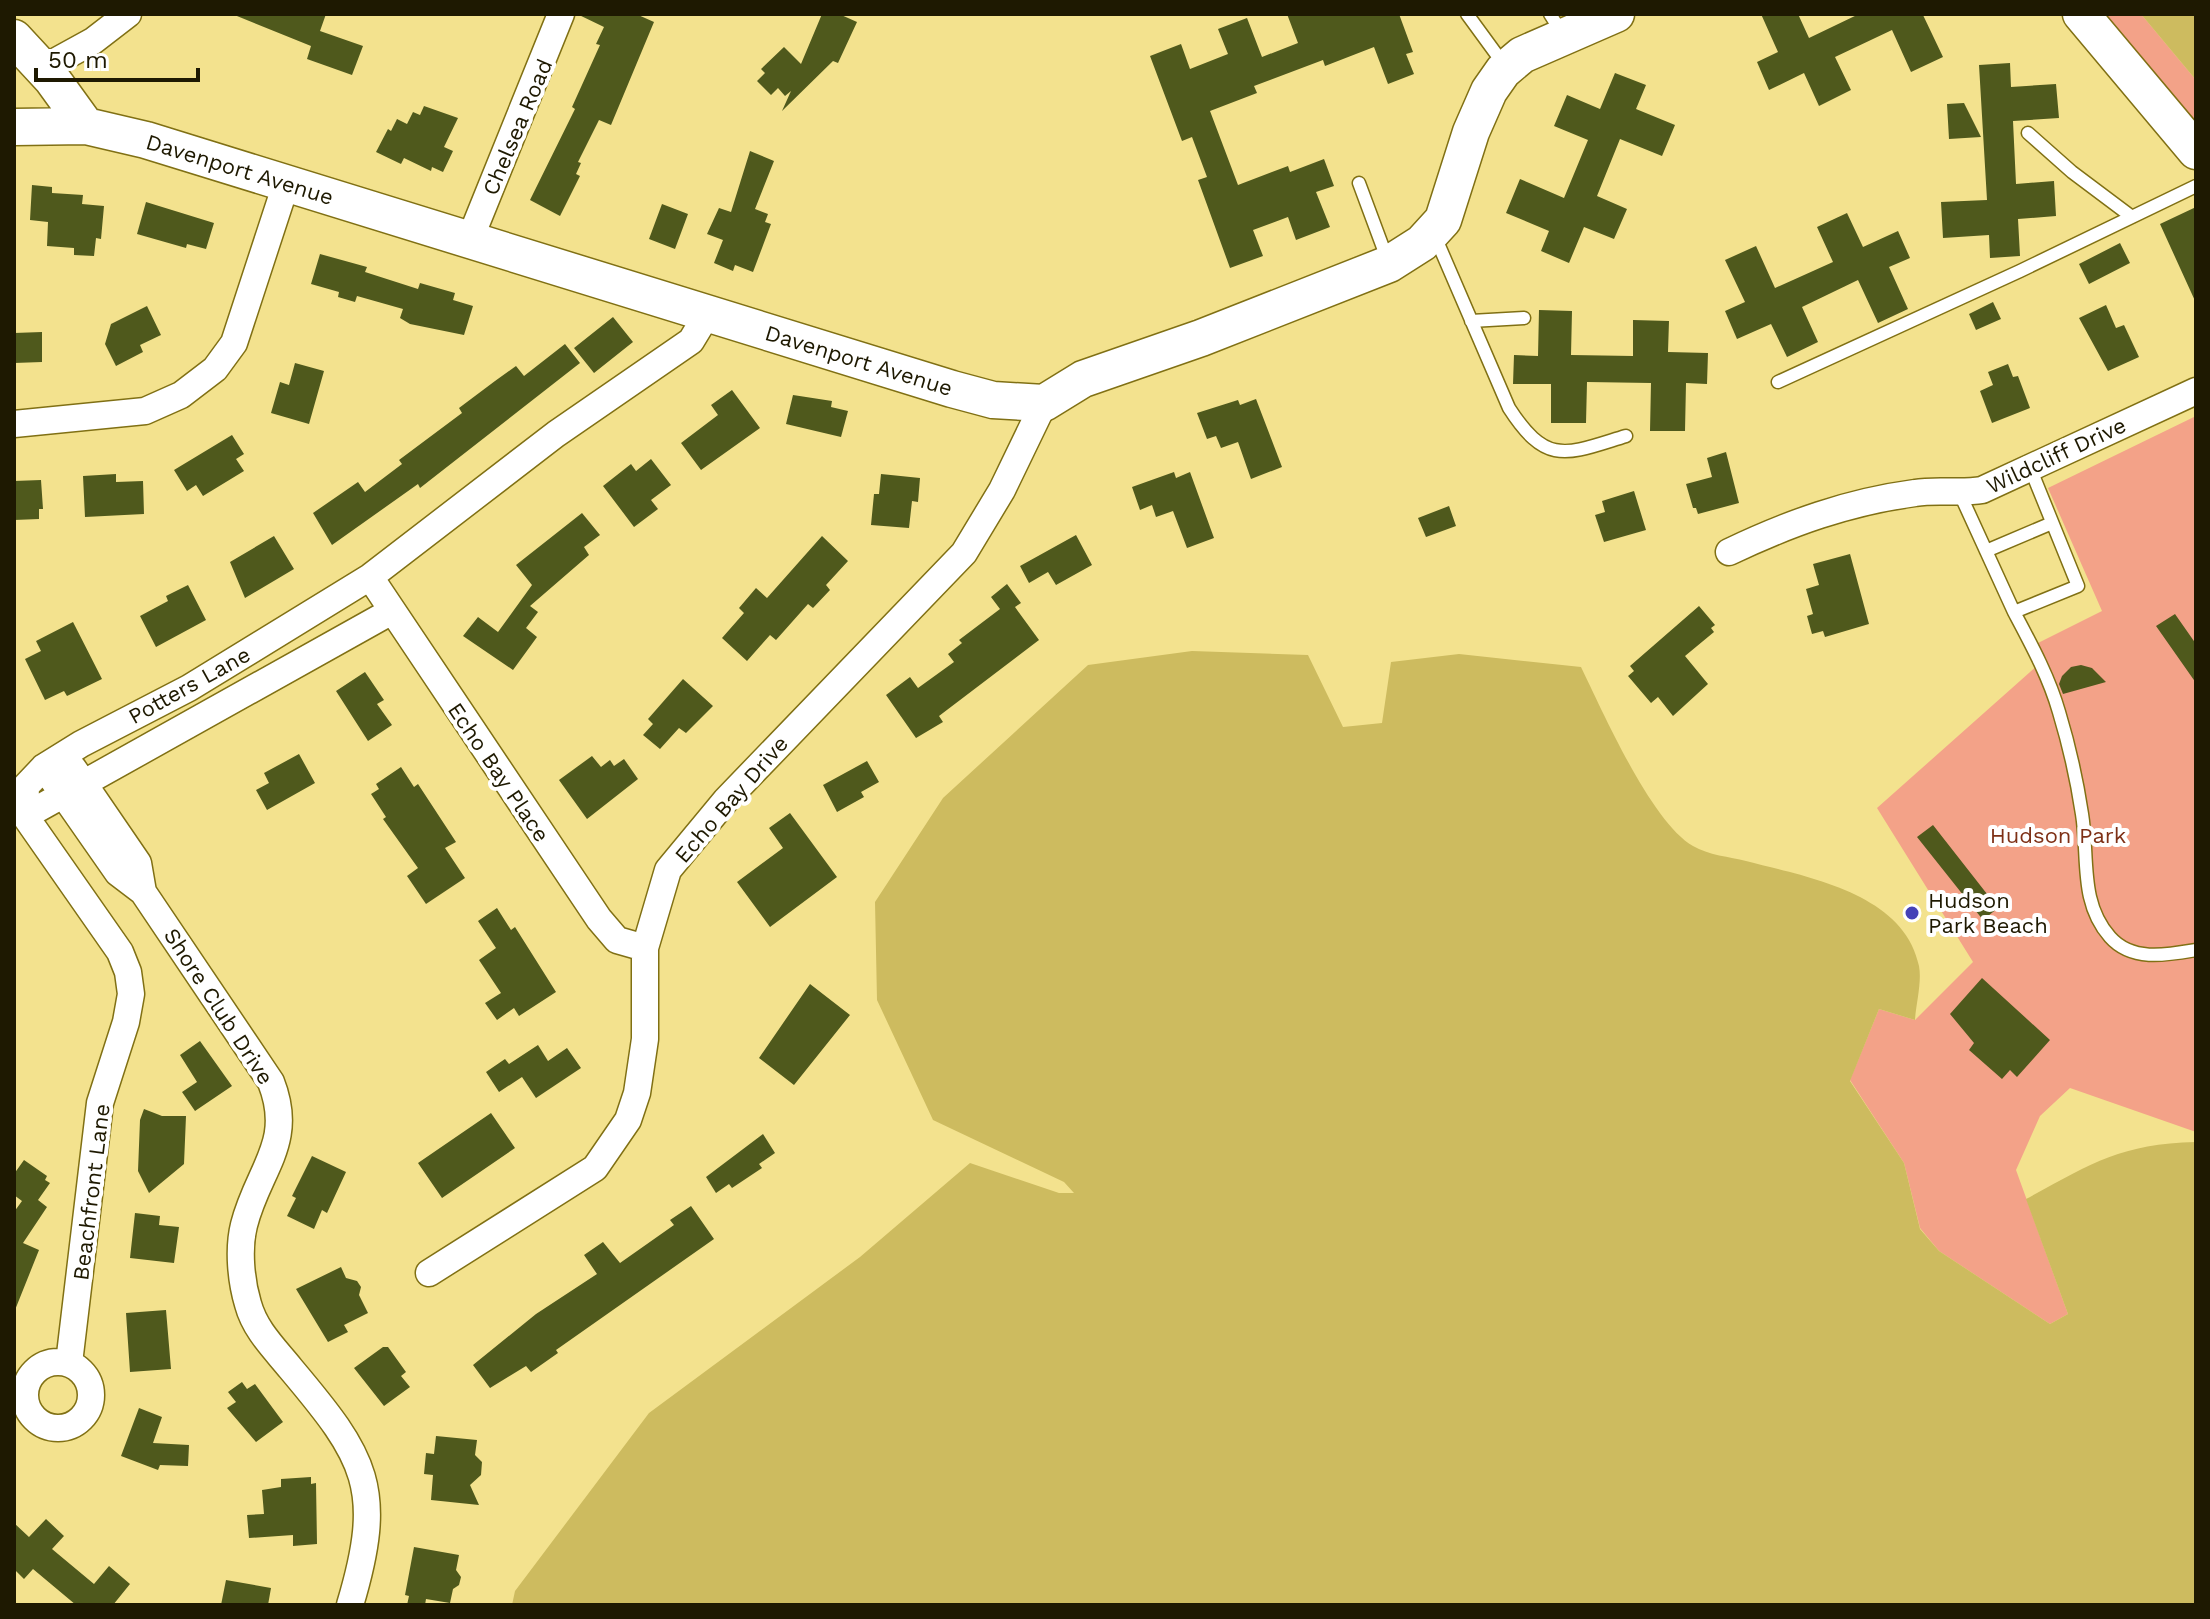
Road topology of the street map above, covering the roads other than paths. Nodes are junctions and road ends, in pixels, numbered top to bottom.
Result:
1 (128, 14) edge
2 (561, 14) edge
3 (1467, 14) edge
4 (1616, 14) edge
5 (2081, 14) edge
6 (1557, 25) edge
7 (14, 38) edge
8 (1507, 68) junction
9 (42, 69) junction
10 (86, 126) junction
11 (14, 127) edge
12 (2028, 133) dead end
13 (2196, 151) edge
14 (1359, 183) dead end
15 (286, 184) junction
16 (2196, 186) edge
17 (2132, 217) junction
18 (1432, 231) junction
19 (470, 239) junction
20 (1389, 264) junction
21 (708, 313) junction
22 (1524, 318) dead end
23 (1471, 321) junction
24 (1778, 382) dead end
25 (2196, 391) edge
26 (1044, 403) junction
27 (14, 424) edge
28 (1626, 436) dead end
29 (2031, 470) junction
30 (1960, 494) junction
31 (2052, 523) junction
32 (1986, 551) junction
33 (1729, 552) dead end
34 (370, 577) junction
35 (392, 611) junction
36 (2014, 612) junction
37 (54, 761) junction
38 (72, 789) junction
39 (25, 816) junction
40 (645, 948) junction
41 (2196, 950) edge
42 (429, 1273) dead end
43 (69, 1363) dead end
44 (350, 1605) edge

1 - 9 street
2 - 19 street, Chelsea Road
3 - 8 lane
4 - 6 street
5 - 13 street
6 - 8 street
7 - 9 street
8 - 18 street
9 - 10 street
10 - 11 street, Davenport Avenue
10 - 15 street, Davenport Avenue
12 - 17 lane
14 - 20 lane
15 - 19 street, Davenport Avenue
15 - 27 street
16 - 17 lane
17 - 24 lane
18 - 20 street
18 - 23 lane
19 - 21 street, Davenport Avenue
20 - 26 street
21 - 26 street, Davenport Avenue
21 - 34 street, Potters Lane
22 - 23 lane
23 - 28 lane
25 - 29 street, Wildcliff Drive
26 - 40 street, Echo Bay Drive
29 - 30 street, Wildcliff Drive
29 - 31 lane
30 - 32 lane
30 - 33 street, Wildcliff Drive
31 - 32 lane
31 - 36 lane
32 - 36 lane
34 - 35 street, Echo Bay Place
34 - 37 street, Potters Lane
35 - 38 street, Potters Lane
35 - 40 street, Echo Bay Place
36 - 41 lane
37 - 38 street, Shore Club Drive
37 - 39 street
38 - 39 street, Potters Lane
38 - 44 street, Shore Club Drive
39 - 43 street, Beachfront Lane
40 - 42 street, Echo Bay Drive

